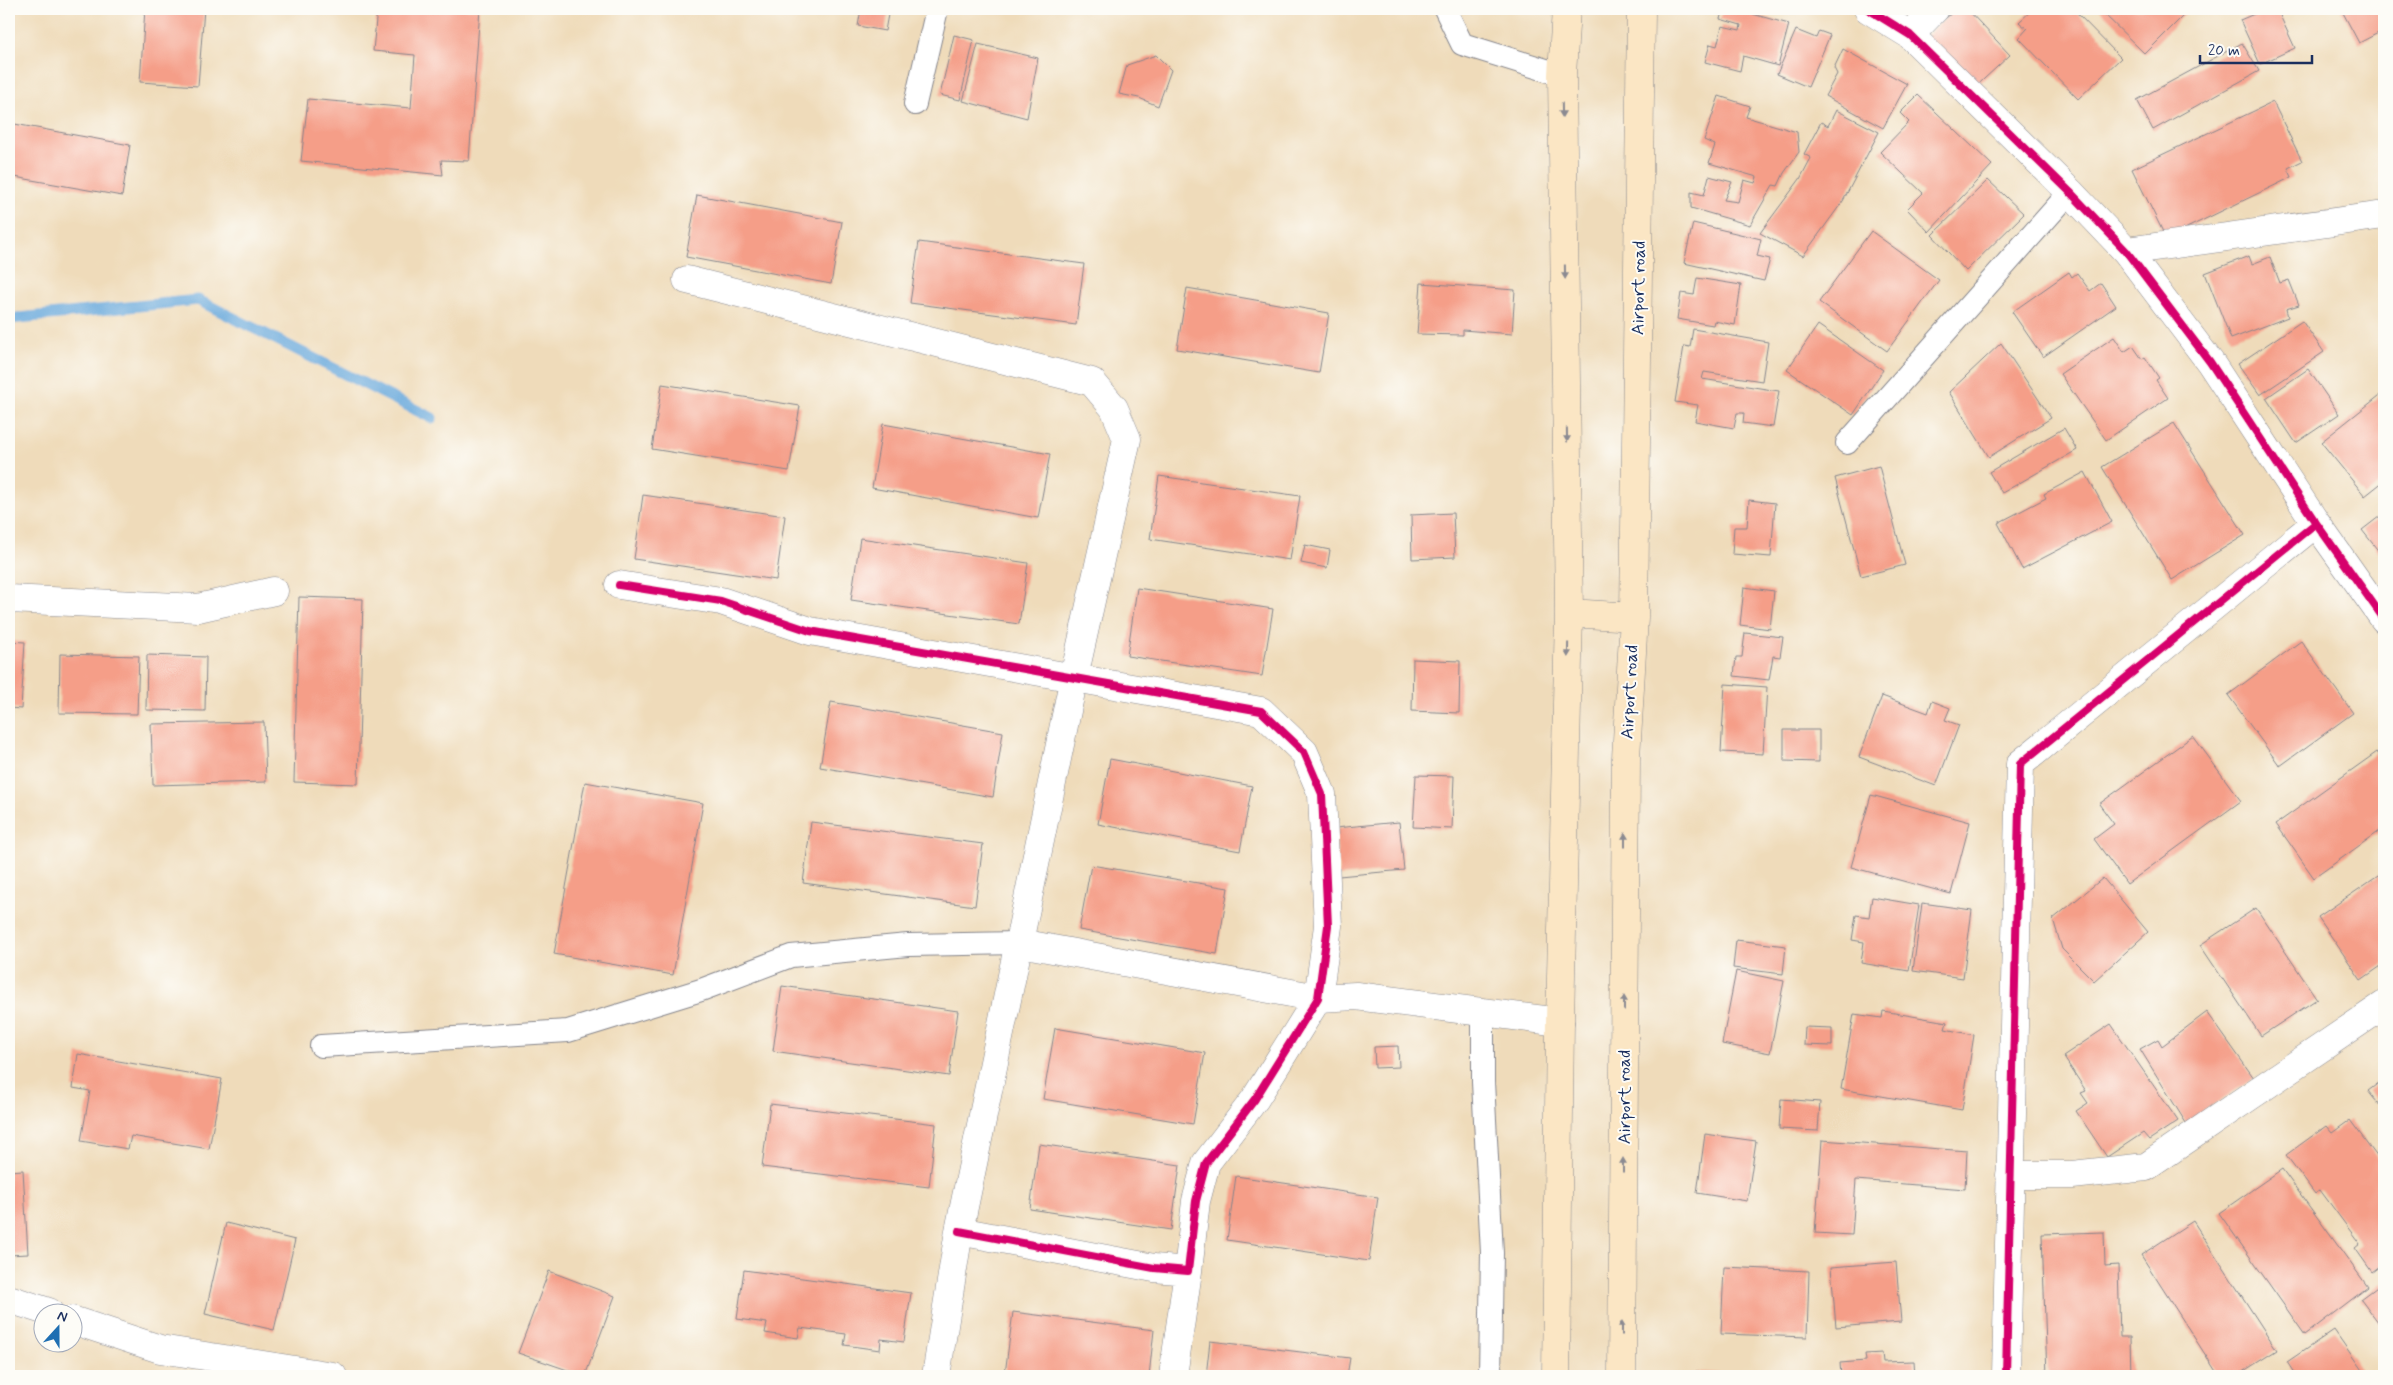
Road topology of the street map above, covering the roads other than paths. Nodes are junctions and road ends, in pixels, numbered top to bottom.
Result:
1 (938, 9) edge
2 (1445, 9) edge
3 (1566, 9) edge
4 (1641, 9) edge
5 (1868, 9) edge
6 (1935, 9) edge
7 (1910, 35) junction
8 (1562, 75) junction
9 (915, 104) dead end
10 (2070, 192) junction
11 (2384, 216) edge
12 (2126, 251) junction
13 (687, 280) dead end
14 (1846, 443) dead end
15 (2316, 523) junction
16 (619, 585) dead end
17 (274, 590) dead end
18 (9, 599) edge
19 (1569, 613) junction
20 (1634, 617) junction
21 (2384, 619) edge
22 (1074, 677) junction
23 (1020, 943) junction
24 (1318, 998) junction
25 (2384, 1005) edge
26 (1483, 1012) junction
27 (1560, 1022) junction
28 (321, 1046) dead end
29 (2010, 1174) junction
30 (959, 1231) junction
31 (1188, 1271) junction
32 (9, 1299) edge
33 (32, 1306) edge
34 (82, 1323) edge
35 (333, 1376) edge
36 (936, 1376) edge
37 (1173, 1376) edge
38 (1490, 1376) edge
39 (1556, 1376) edge
40 (1622, 1376) edge
41 (2006, 1376) edge

1 - 9 lane
2 - 8 lane
3 - 8 main road
4 - 20 main road, Airport road
5 - 7 street
6 - 7 street
7 - 10 street
8 -> 19 main road
10 - 12 street
10 - 14 lane
11 - 12 street
12 - 15 street
13 - 22 street
15 - 21 street
15 - 29 street
16 - 22 street
17 - 18 street
19 - 20 main road
19 -> 27 main road
40 -> 20 main road, Airport road
22 - 23 street
22 - 24 street
23 - 24 street
23 - 28 lane
23 - 30 street
24 - 26 street
24 - 31 street
25 - 29 street
26 - 27 street
26 - 38 lane
27 - 39 main road
29 - 41 street
30 - 31 street
30 - 36 street
31 - 37 street
32 - 33 street
34 - 35 street

